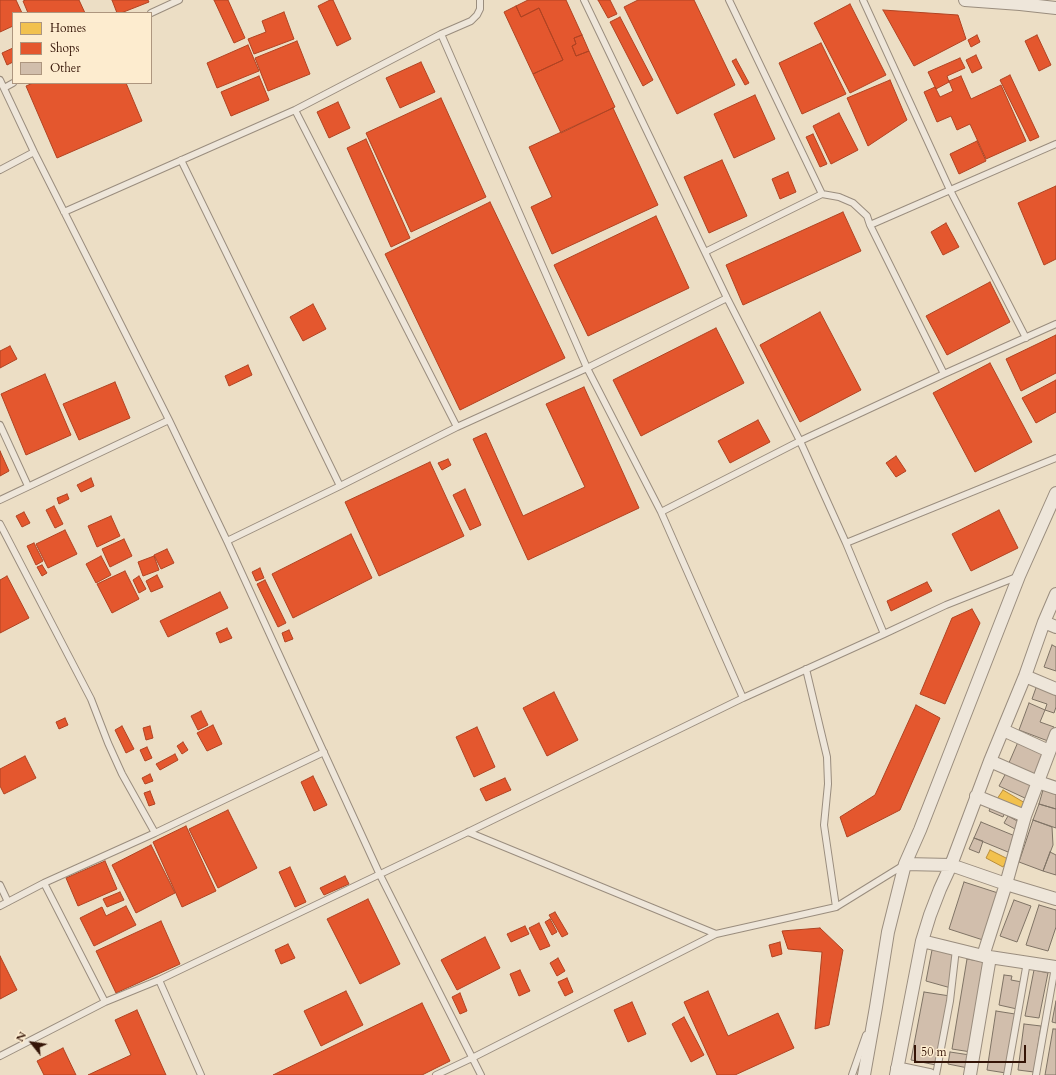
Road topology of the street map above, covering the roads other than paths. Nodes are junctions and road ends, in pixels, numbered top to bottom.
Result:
1 (179, 0) edge
2 (480, 0) edge
3 (584, 0) edge
4 (729, 0) edge
5 (863, 0) edge
6 (965, 0) edge
7 (1056, 8) edge
8 (152, 14) edge
9 (441, 34) junction
10 (0, 80) edge
11 (12, 84) edge
12 (4, 88) junction
13 (295, 110) junction
14 (1056, 144) edge
15 (34, 152) junction
16 (181, 160) junction
17 (0, 170) edge
18 (950, 190) junction
19 (822, 194) junction
20 (64, 212) junction
21 (870, 225) junction
22 (705, 252) junction
23 (727, 298) junction
24 (1056, 324) edge
25 (1026, 338) junction
26 (587, 368) junction
27 (944, 374) junction
28 (169, 420) junction
29 (0, 424) edge
30 (457, 427) junction
31 (800, 441) junction
32 (1056, 458) edge
33 (28, 486) junction
34 (340, 486) junction
35 (1056, 493) edge
36 (0, 500) edge
37 (661, 512) junction
38 (0, 524) edge
39 (227, 541) junction
40 (846, 543) junction
41 (1019, 576) junction
42 (1056, 594) edge
43 (1044, 622) junction
44 (1056, 627) edge
45 (884, 634) junction
46 (806, 669) junction
47 (1025, 676) junction
48 (1056, 689) edge
49 (743, 698) junction
50 (1003, 730) junction
51 (1056, 734) edge
52 (1049, 751) junction
53 (324, 752) junction
54 (990, 761) junction
55 (1038, 782) junction
56 (1056, 788) edge
57 (976, 796) junction
58 (1025, 816) junction
59 (155, 832) junction
60 (468, 832) junction
61 (905, 864) junction
62 (950, 865) junction
63 (380, 875) junction
64 (44, 883) junction
65 (1006, 884) junction
66 (0, 885) edge
67 (1056, 899) edge
68 (8, 902) junction
69 (0, 906) edge
70 (836, 907) junction
71 (716, 934) junction
72 (922, 941) junction
73 (956, 949) junction
74 (986, 957) junction
75 (1027, 962) junction
76 (1055, 967) edge
77 (160, 980) junction
78 (105, 1002) junction
79 (876, 1007) junction
80 (0, 1056) edge
81 (472, 1058) junction
82 (896, 1072) edge
83 (201, 1075) edge
84 (436, 1075) edge
85 (481, 1075) edge
86 (852, 1075) edge
87 (864, 1075) edge
88 (930, 1075) edge
89 (936, 1075) edge
90 (970, 1075) edge
91 (1007, 1075) edge
92 (1036, 1075) edge

1 - 8 lane
2 - 9 lane
3 - 22 lane
4 - 19 lane
5 - 18 lane
6 - 7 street
9 - 13 lane
9 - 26 lane
10 - 12 lane
11 - 12 lane
12 - 15 lane
13 - 16 lane
13 - 30 lane
14 - 18 lane
15 - 17 lane
15 - 20 lane
16 - 20 lane
16 - 34 lane
18 - 21 lane
18 - 25 lane
19 - 21 lane
19 - 22 lane
20 - 28 lane
21 - 27 lane
22 - 23 lane
23 - 26 lane
23 - 31 lane
24 - 25 lane
25 - 27 lane
26 - 30 lane
26 - 37 lane
27 - 31 lane
28 - 33 lane
28 - 39 lane
29 - 33 lane
30 - 34 lane
31 - 37 lane
31 - 40 lane
32 - 40 lane
33 - 36 lane
34 - 39 lane
35 - 41 street
37 - 49 lane
38 - 59 lane
39 - 53 lane
40 - 45 lane
41 - 45 lane
41 - 61 street
42 - 43 street
43 - 44 street
43 - 47 street
45 - 46 lane
46 - 49 lane
46 - 70 lane
47 - 48 street
47 - 50 street
49 - 60 lane
50 - 52 street
50 - 54 street
51 - 52 street
52 - 55 street
53 - 59 lane
53 - 63 lane
54 - 55 street
54 - 57 street
55 - 56 street
55 - 58 street
57 - 58 street
57 - 62 street
58 - 65 street
59 - 64 lane
60 - 63 lane
60 - 71 lane
61 - 62 street
61 - 70 lane
61 - 79 street
62 - 65 street
62 - 72 street
63 - 77 lane
63 - 81 lane
64 - 68 lane
64 - 78 lane
65 - 67 street
65 - 74 street
66 - 68 lane
68 - 69 lane
70 - 71 lane
71 - 81 lane
72 - 73 street
72 - 82 street
73 - 74 street
73 - 89 lane
74 - 75 street
74 - 90 street
75 - 76 street
75 - 91 lane
76 - 92 lane
77 - 78 lane
77 - 83 lane
78 - 80 lane
79 - 86 lane
79 - 87 street
81 - 84 lane
81 - 85 lane
82 - 88 street

